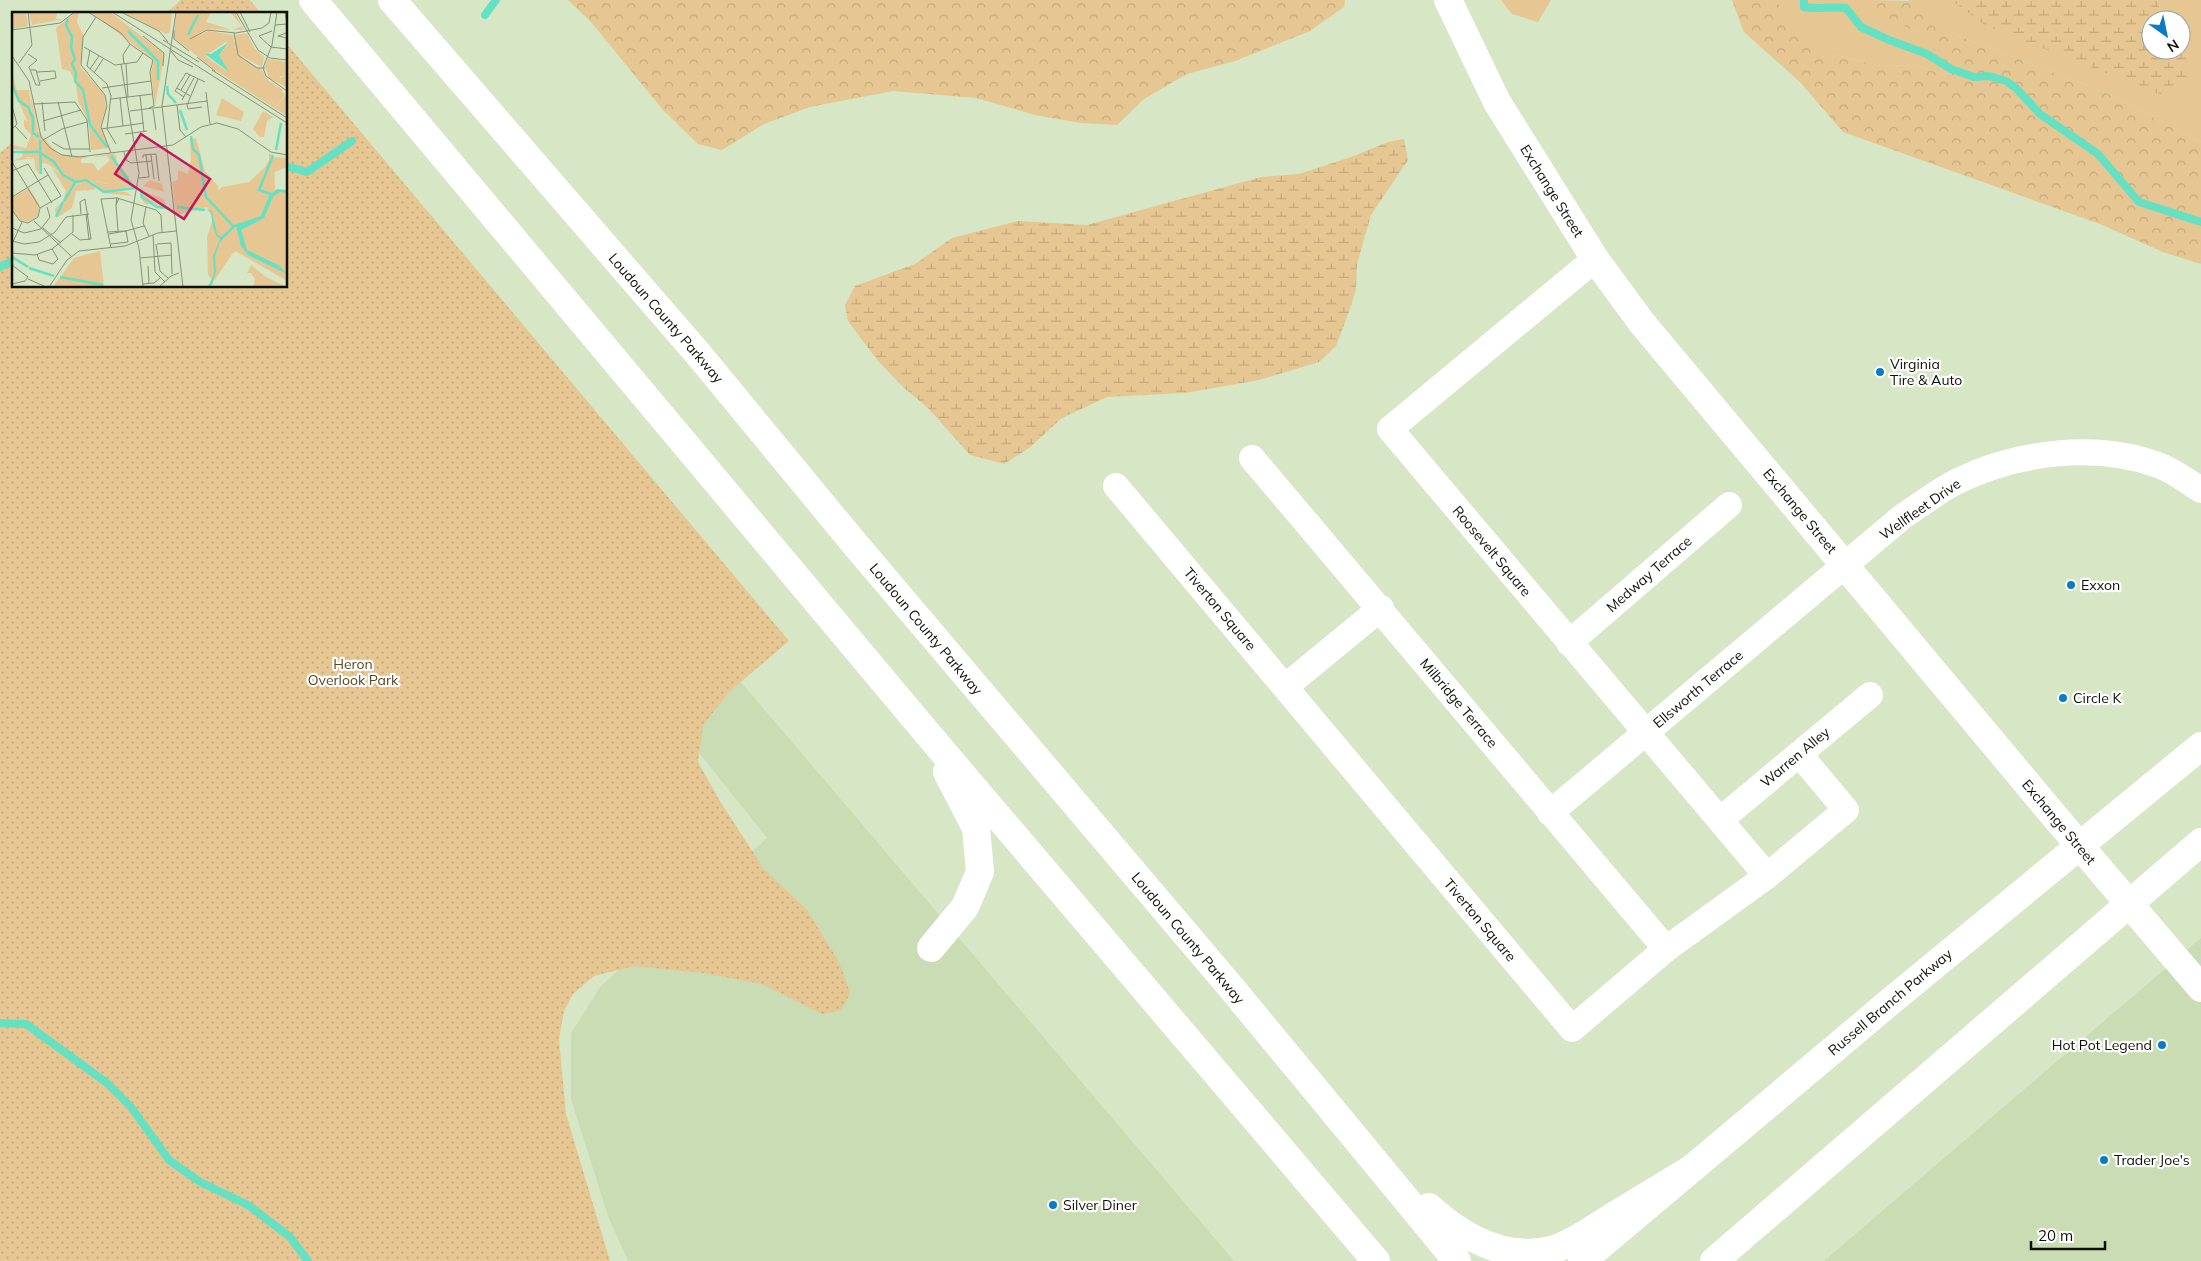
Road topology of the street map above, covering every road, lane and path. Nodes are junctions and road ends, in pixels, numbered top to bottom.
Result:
1 (313, 0) edge
2 (392, 0) edge
3 (1448, 0) edge
4 (1595, 259) junction
5 (1252, 458) dead end
6 (1116, 486) dead end
7 (2201, 490) edge
8 (1729, 505) dead end
9 (1845, 565) junction
10 (1381, 608) junction
11 (1569, 643) junction
12 (1285, 687) junction
13 (1870, 694) dead end
14 (928, 732) junction
15 (1646, 733) junction
16 (2201, 746) edge
17 (1799, 754) junction
18 (1550, 813) junction
19 (1720, 820) junction
20 (2201, 842) edge
21 (2080, 846) junction
22 (1767, 876) junction
23 (2128, 903) junction
24 (931, 948) dead end
25 (1666, 949) junction
26 (2201, 988) edge
27 (1355, 1137) junction
28 (1693, 1168) junction
29 (1376, 1261) edge
30 (1457, 1261) edge
31 (1582, 1261) edge
32 (1714, 1261) edge

1 - 14 main road
2 - 27 main road, Loudoun County Parkway
3 - 4 main road, Exchange Street
4 - 9 main road, Exchange Street
4 - 11 street, Roosevelt Square
5 - 10 street, Milbridge Terrace
6 - 12 street, Tiverton Square
7 - 9 street, Wellfleet Drive
8 - 11 street, Medway Terrace
9 - 15 street, Ellsworth Terrace
9 - 21 main road, Exchange Street
10 - 12 street
10 - 18 street, Milbridge Terrace
11 - 15 street, Roosevelt Square
12 - 25 street, Tiverton Square
13 - 17 street, Warren Alley
14 - 24 main road
14 - 29 main road
15 - 18 street, Ellsworth Terrace
15 - 19 street, Roosevelt Square
16 - 21 main road, Russell Branch Parkway
17 - 19 street, Warren Alley
17 - 22 street, Tiverton Square
18 - 25 street, Milbridge Terrace
19 - 22 street, Roosevelt Square
20 - 23 main road
21 - 23 main road, Exchange Street
21 - 28 main road, Russell Branch Parkway
22 - 25 street, Tiverton Square
23 - 26 main road, Exchange Street
23 - 32 main road
27 - 28 main road
27 - 30 main road, Loudoun County Parkway
28 - 31 main road, Russell Branch Parkway

